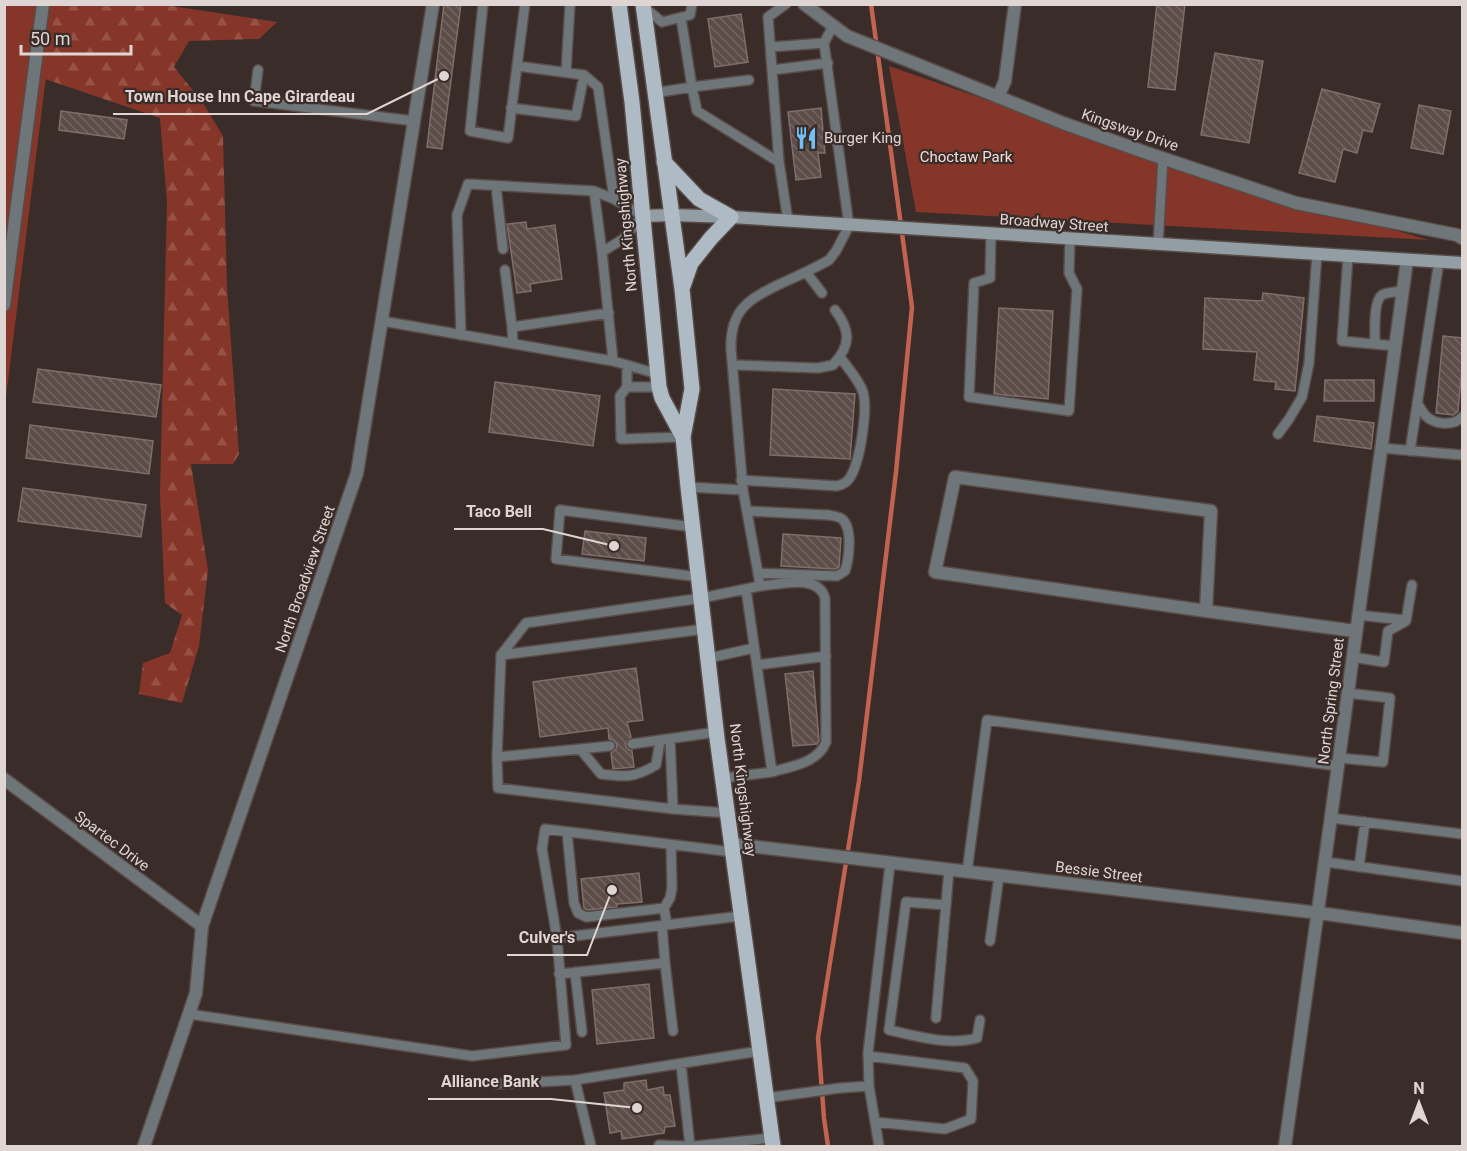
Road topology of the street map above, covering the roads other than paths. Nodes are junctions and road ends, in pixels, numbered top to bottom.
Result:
1 (43, 4) edge
2 (433, 4) edge
3 (483, 4) edge
4 (525, 4) edge
5 (570, 4) edge
6 (619, 4) edge
7 (693, 4) edge
8 (786, 4) edge
9 (804, 4) edge
10 (1015, 4) edge
11 (647, 9) edge
12 (681, 18) junction
13 (833, 26) junction
14 (824, 43) junction
15 (771, 48) junction
16 (828, 63) junction
17 (517, 66) junction
18 (258, 70) dead end
19 (772, 70) junction
20 (566, 72) junction
21 (584, 75) junction
22 (749, 80) dead end
23 (692, 87) junction
24 (654, 93) junction
25 (998, 97) junction
26 (512, 108) junction
27 (414, 121) junction
28 (1163, 158) junction
29 (664, 162) junction
30 (779, 162) junction
31 (496, 186) junction
32 (594, 191) junction
33 (614, 199) junction
34 (672, 215) junction
35 (643, 216) junction
36 (731, 217) junction
37 (788, 221) junction
38 (849, 226) junction
39 (991, 234) junction
40 (1462, 238) edge
41 (1070, 239) junction
42 (1158, 245) junction
43 (503, 249) dead end
44 (602, 252) junction
45 (1317, 254) junction
46 (1348, 256) junction
47 (1407, 260) junction
48 (1439, 261) junction
49 (1462, 263) edge
50 (506, 270) dead end
51 (806, 272) junction
52 (682, 288) junction
53 (1402, 291) junction
54 (822, 293) dead end
55 (4, 304) edge
56 (835, 310) dead end
57 (609, 313) junction
58 (382, 321) junction
59 (512, 327) junction
60 (461, 335) junction
61 (513, 344) junction
62 (1375, 344) junction
63 (1395, 346) junction
64 (840, 357) junction
65 (613, 361) junction
66 (627, 365) junction
67 (734, 365) junction
68 (659, 380) junction
69 (627, 387) junction
70 (1417, 404) junction
71 (1462, 417) edge
72 (1278, 434) dead end
73 (683, 437) junction
74 (1381, 448) junction
75 (1410, 451) junction
76 (1462, 455) edge
77 (742, 485) junction
78 (688, 487) junction
79 (747, 511) junction
80 (693, 527) junction
81 (758, 573) junction
82 (699, 577) junction
83 (1412, 585) dead end
84 (760, 586) junction
85 (746, 589) junction
86 (702, 598) junction
87 (1206, 611) junction
88 (1357, 615) junction
89 (1406, 621) junction
90 (705, 629) junction
91 (1355, 631) junction
92 (754, 648) junction
93 (501, 655) junction
94 (826, 656) junction
95 (1352, 657) junction
96 (709, 658) junction
97 (757, 665) junction
98 (1347, 693) junction
99 (717, 732) junction
100 (670, 739) junction
101 (660, 741) junction
102 (632, 744) dead end
103 (610, 746) dead end
104 (581, 750) junction
105 (497, 757) junction
106 (1338, 762) junction
107 (772, 772) junction
108 (723, 778) junction
109 (4, 779) edge
110 (673, 809) junction
111 (728, 813) junction
112 (1331, 818) junction
113 (1365, 822) junction
114 (567, 832) junction
115 (1462, 834) edge
116 (671, 845) junction
117 (732, 848) junction
118 (1326, 862) junction
119 (885, 863) junction
120 (1359, 867) junction
121 (949, 870) junction
122 (967, 872) junction
123 (999, 876) junction
124 (1462, 881) edge
125 (946, 905) junction
126 (664, 908) junction
127 (1319, 913) junction
128 (741, 916) junction
129 (664, 925) junction
130 (202, 926) junction
131 (1462, 933) edge
132 (557, 938) junction
133 (990, 941) dead end
134 (665, 963) junction
135 (575, 972) junction
136 (559, 974) junction
137 (189, 1014) junction
138 (936, 1018) dead end
139 (980, 1020) dead end
140 (673, 1031) dead end
141 (582, 1032) dead end
142 (760, 1051) junction
143 (868, 1056) junction
144 (681, 1064) junction
145 (575, 1080) junction
146 (496, 1084) dead end
147 (869, 1086) junction
148 (766, 1098) junction
149 (875, 1122) junction
150 (772, 1142) edge
151 (659, 1144) dead end
152 (144, 1146) edge
153 (591, 1146) edge
154 (684, 1146) edge
155 (692, 1146) edge
156 (879, 1146) edge
157 (1285, 1146) edge

1 - 55 street
2 - 27 street, North Broadview Street
3 - 26 lane
4 - 17 lane
5 - 20 lane
6 - 35 main road, North Kingshighway
7 - 12 lane
8 - 15 lane
9 - 13 street, Kingsway Drive
10 - 25 street
11 - 12 lane
11 - 24 main road, North Kingshighway
12 - 23 lane
13 - 14 lane
13 - 25 street, Kingsway Drive
14 - 15 lane
14 - 16 lane
15 - 19 lane
16 - 19 lane
16 - 38 lane
17 - 20 lane
17 - 26 lane
18 - 27 lane
19 - 30 lane
20 - 21 lane
21 - 26 lane
21 - 33 lane
22 - 23 lane
23 - 24 lane
23 - 30 lane
24 - 29 main road, North Kingshighway
25 - 28 street, Kingsway Drive
27 - 58 street, North Broadview Street
28 - 40 street, Kingsway Drive
28 - 42 lane
29 - 34 main road, North Kingshighway
29 - 36 main road
30 - 37 lane
31 - 32 lane
31 - 43 lane
31 - 60 lane
32 - 33 lane
32 - 44 lane
33 - 35 lane
34 - 35 main road, Broadway Street
34 - 36 main road, Broadway Street
34 - 52 main road, North Kingshighway
35 - 44 lane
35 - 68 main road, North Kingshighway
36 - 37 main road, Broadway Street
36 - 52 main road
37 - 38 main road, Broadway Street
38 - 39 main road, Broadway Street
38 - 51 lane
39 - 41 main road, Broadway Street
39 - 41 lane
41 - 42 main road, Broadway Street
42 - 45 main road, Broadway Street
44 - 57 lane
45 - 46 main road, Broadway Street
45 - 72 lane
46 - 47 main road, Broadway Street
46 - 62 lane
47 - 48 main road, Broadway Street
47 - 53 street, North Spring Street
48 - 49 main road, Broadway Street
48 - 70 lane
50 - 59 lane
51 - 54 lane
51 - 67 lane
52 - 73 main road, North Kingshighway
53 - 62 lane
53 - 63 street, North Spring Street
56 - 64 lane
57 - 59 lane
57 - 65 lane
58 - 60 lane
58 - 130 street, North Broadview Street
59 - 61 lane
60 - 61 lane
61 - 65 lane
62 - 63 lane
63 - 74 street, North Spring Street
64 - 67 lane
64 - 77 lane
65 - 66 lane
66 - 68 lane
66 - 69 lane
67 - 77 lane
68 - 69 lane
68 - 73 main road, North Kingshighway
69 - 73 lane
70 - 71 lane
70 - 75 lane
73 - 78 main road, North Kingshighway
74 - 75 lane
74 - 88 street, North Spring Street
75 - 76 lane
77 - 78 lane
77 - 79 lane
78 - 80 main road, North Kingshighway
79 - 81 lane
79 - 81 lane
80 - 82 main road, North Kingshighway
80 - 82 lane
81 - 84 lane
82 - 86 main road, North Kingshighway
83 - 89 lane
84 - 85 lane
84 - 94 lane
85 - 86 lane
85 - 92 lane
86 - 90 main road, North Kingshighway
86 - 93 lane
87 - 87 street
87 - 91 street
88 - 89 lane
88 - 91 street, North Spring Street
89 - 95 lane
90 - 93 lane
90 - 96 main road, North Kingshighway
91 - 95 street, North Spring Street
92 - 96 lane
92 - 97 lane
93 - 105 lane
94 - 97 lane
94 - 107 lane
95 - 98 street, North Spring Street
96 - 99 main road, North Kingshighway
97 - 107 lane
98 - 106 street, North Spring Street
98 - 106 lane
99 - 100 lane
99 - 108 main road, North Kingshighway
100 - 101 lane
100 - 110 lane
101 - 102 lane
101 - 104 lane
103 - 104 lane
104 - 105 lane
105 - 110 lane
106 - 112 street, North Spring Street
106 - 122 lane
107 - 108 lane
108 - 111 main road, North Kingshighway
109 - 130 street, Spartec Drive
110 - 111 lane
111 - 117 main road, North Kingshighway
112 - 113 lane
112 - 118 street, North Spring Street
113 - 115 lane
113 - 120 lane
114 - 116 lane
114 - 126 lane
114 - 132 lane
116 - 117 lane
116 - 126 lane
117 - 119 street, Bessie Street
117 - 128 main road, North Kingshighway
118 - 120 lane
118 - 127 street, North Spring Street
119 - 121 street, Bessie Street
119 - 143 lane
120 - 124 lane
121 - 122 street, Bessie Street
121 - 125 lane
122 - 123 street, Bessie Street
123 - 127 street, Bessie Street
123 - 133 lane
125 - 138 lane
125 - 139 lane
126 - 129 lane
127 - 131 street, Bessie Street
127 - 157 street, North Spring Street
128 - 129 lane
128 - 142 main road, North Kingshighway
129 - 132 lane
129 - 134 lane
130 - 137 street, North Broadview Street
132 - 136 lane
134 - 135 lane
134 - 140 lane
135 - 136 lane
135 - 141 lane
136 - 137 lane
137 - 152 street, North Broadview Street
142 - 144 lane
142 - 148 main road, North Kingshighway
143 - 147 lane
143 - 149 lane
144 - 145 lane
144 - 155 lane
145 - 146 lane
145 - 153 lane
147 - 148 lane
147 - 149 lane
148 - 150 main road, North Kingshighway
149 - 156 lane
150 - 155 lane
151 - 154 lane

